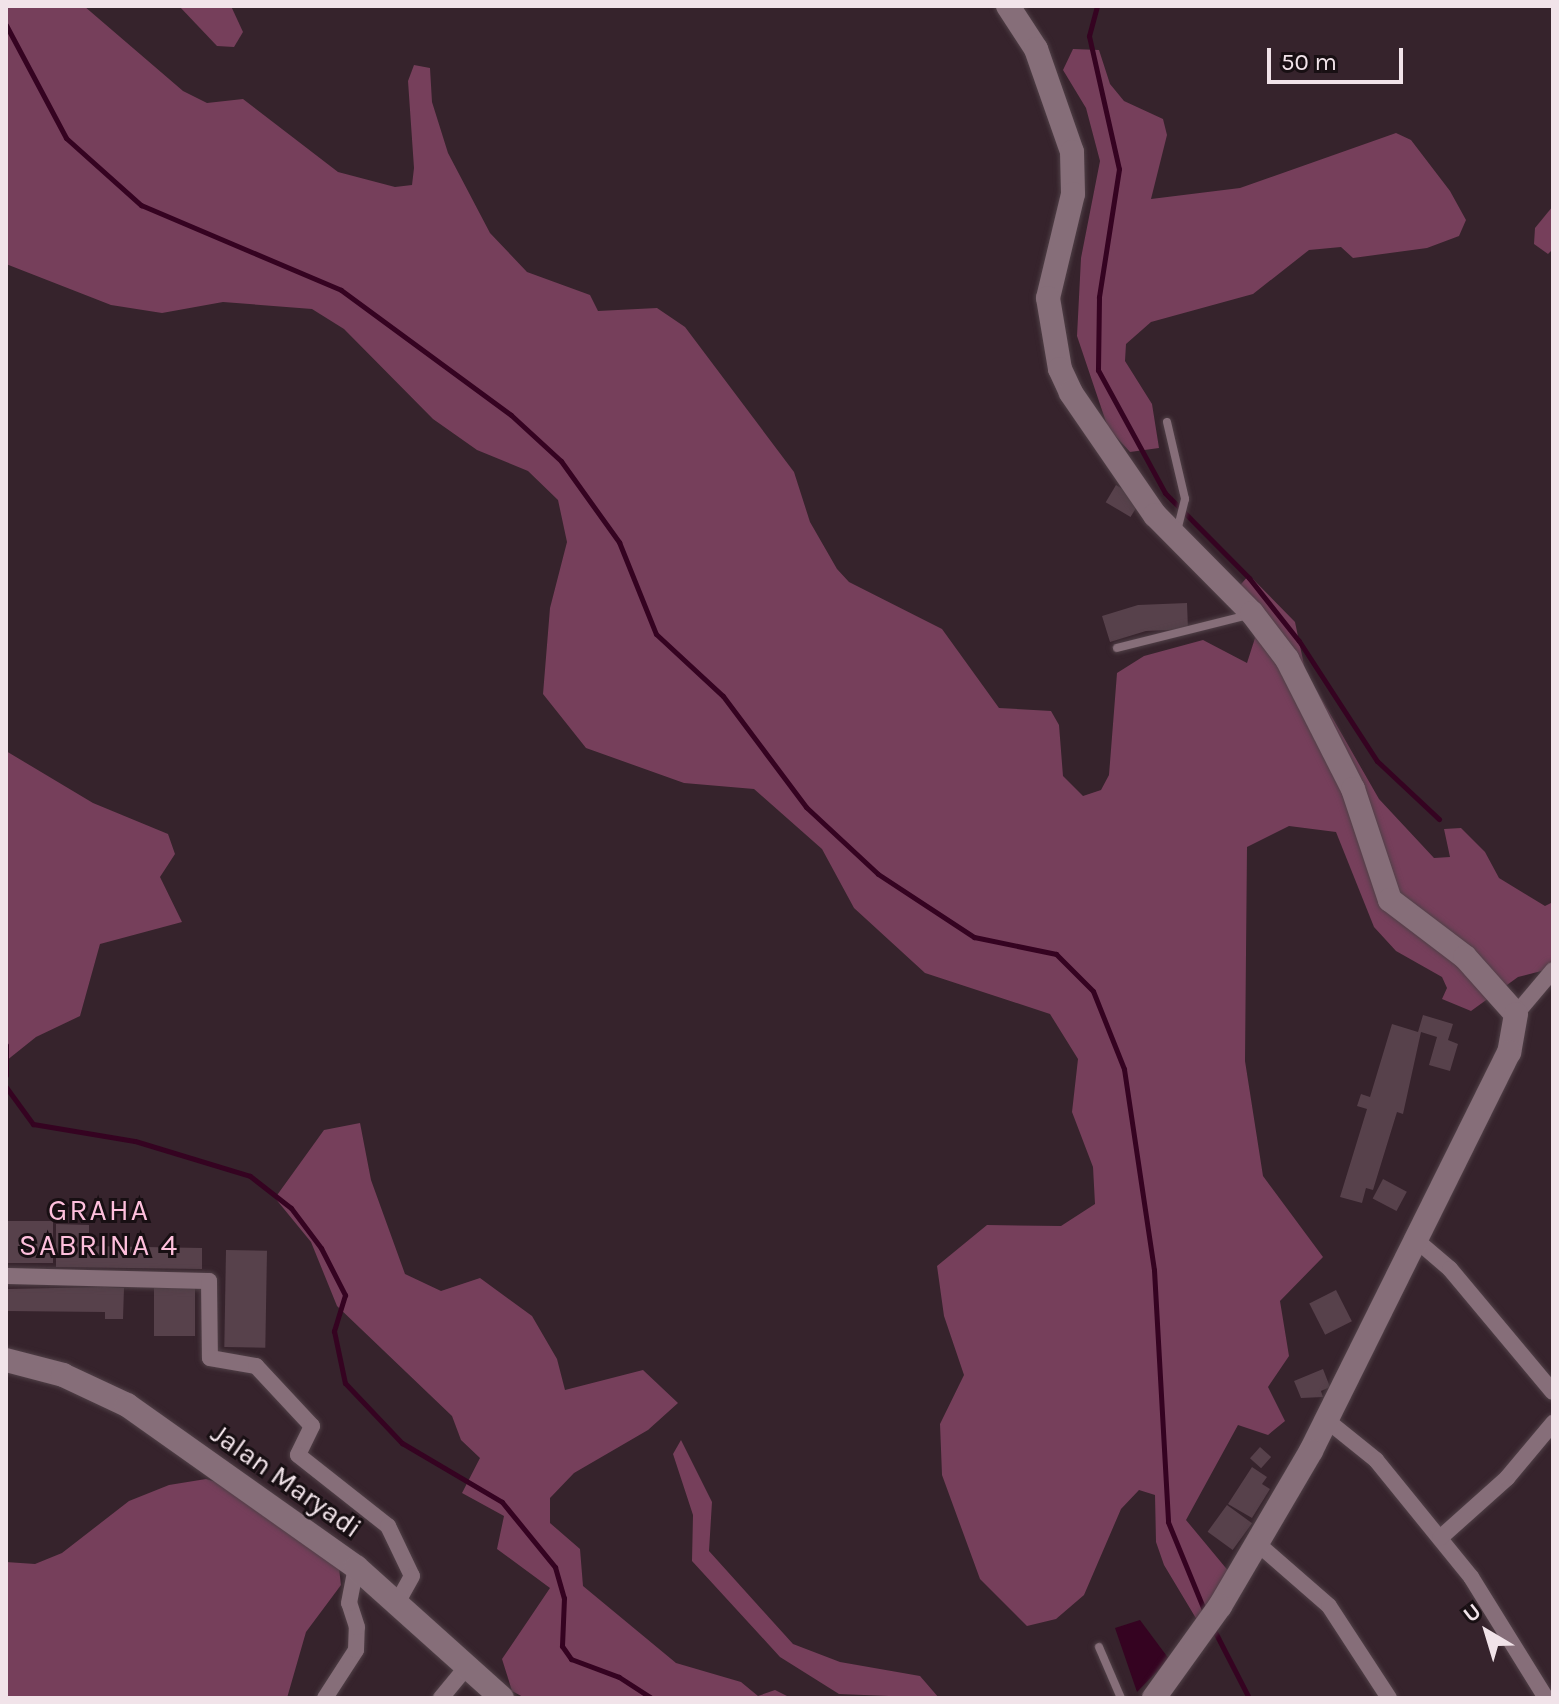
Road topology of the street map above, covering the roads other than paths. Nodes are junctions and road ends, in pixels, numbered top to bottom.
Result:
1 (1008, 6) edge
2 (1167, 422) dead end
3 (1177, 529) junction
4 (1252, 613) junction
5 (1117, 648) dead end
6 (1553, 970) edge
7 (1516, 1014) junction
8 (1415, 1239) junction
9 (6, 1276) edge
10 (6, 1360) edge
11 (1553, 1392) edge
12 (1324, 1418) junction
13 (1553, 1423) edge
14 (1440, 1538) junction
15 (1258, 1544) junction
16 (356, 1567) junction
17 (397, 1603) junction
18 (1099, 1647) dead end
19 (469, 1664) junction
20 (325, 1698) edge
21 (441, 1698) edge
22 (502, 1698) edge
23 (1121, 1698) edge
24 (1154, 1698) edge
25 (1389, 1698) edge
26 (1546, 1698) edge

1 - 3 street
2 - 3 lane
3 - 4 street
4 - 5 lane
4 - 7 street
6 - 7 street
7 - 8 street
8 - 11 street
8 - 12 street
9 - 17 street
10 - 16 street, Jalan Maryadi
12 - 14 street
12 - 15 street
13 - 14 street
14 - 26 street
15 - 24 street
15 - 25 street
16 - 17 street, Jalan Maryadi
16 - 20 street
17 - 19 street, Jalan Maryadi
18 - 23 lane
19 - 21 street
19 - 22 street, Jalan Maryadi

